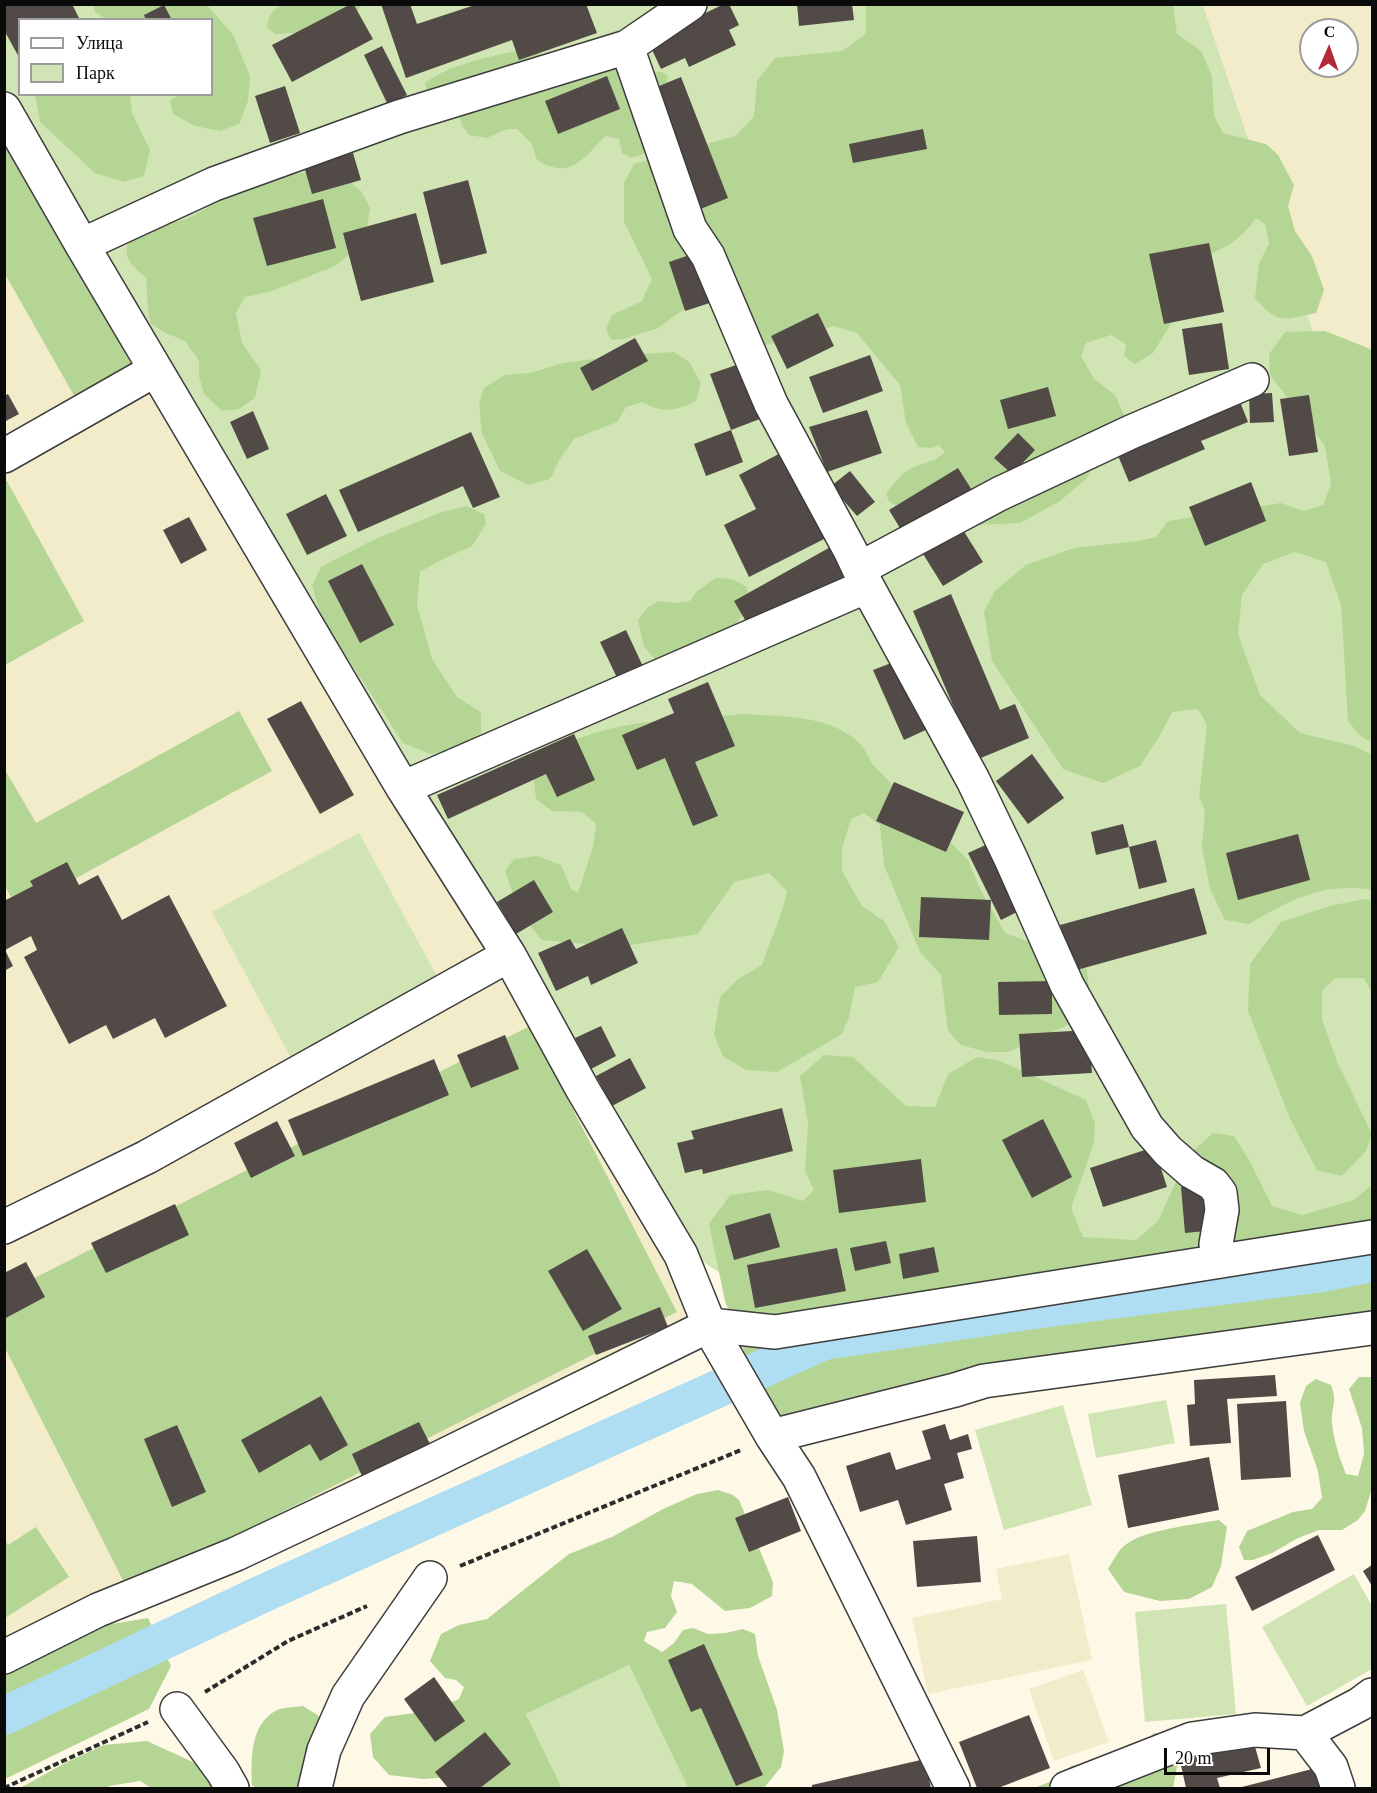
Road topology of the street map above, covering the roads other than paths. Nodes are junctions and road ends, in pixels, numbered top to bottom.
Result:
1 (690, 4) edge
2 (627, 46) junction
3 (4, 110) edge
4 (81, 245) junction
5 (155, 369) junction
6 (1252, 380) dead end
7 (4, 456) edge
8 (863, 578) junction
9 (403, 788) junction
10 (509, 955) junction
11 (4, 1227) edge
12 (1372, 1237) edge
13 (1216, 1244) dead end
14 (1372, 1328) edge
15 (712, 1330) junction
16 (768, 1430) junction
17 (430, 1578) dead end
18 (4, 1657) edge
19 (1372, 1695) edge
20 (177, 1708) dead end
21 (1305, 1733) junction
22 (232, 1788) edge
23 (315, 1788) edge
24 (953, 1788) edge
25 (1067, 1788) edge
26 (1338, 1788) edge

1 - 2 street
2 - 4 street
2 - 8 street
3 - 4 street
4 - 5 street
5 - 7 street
5 - 9 street
6 - 8 street
8 - 9 street
8 - 13 street
9 - 10 street
10 - 11 street
10 - 15 street
12 - 15 street
14 - 16 street
15 - 16 street
15 - 18 street
16 - 24 street
17 - 23 street
19 - 21 street
20 - 22 street
21 - 25 street
21 - 26 street

